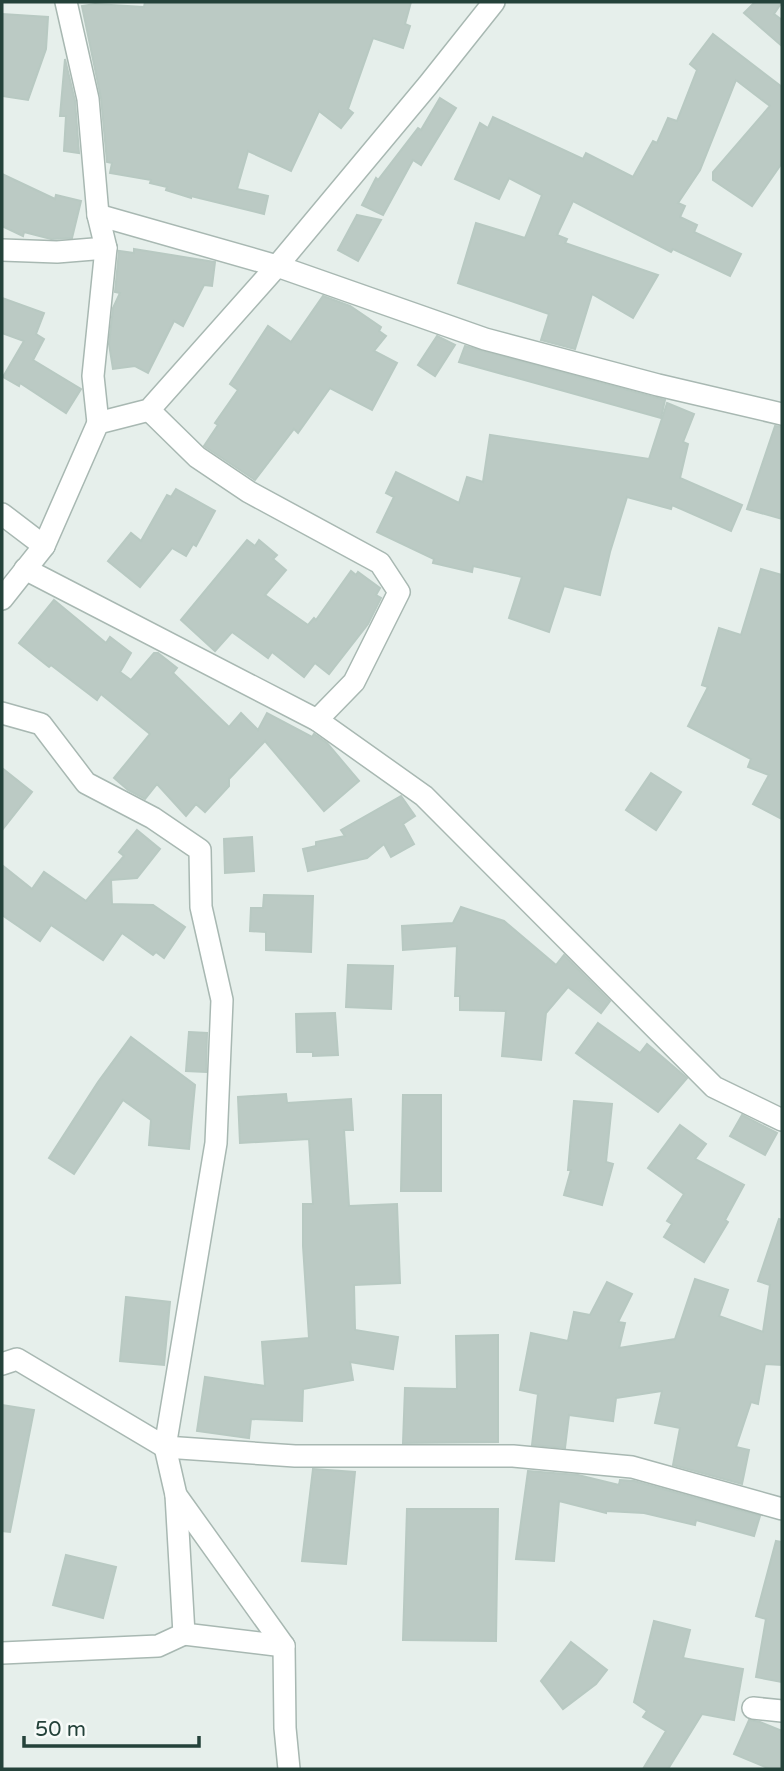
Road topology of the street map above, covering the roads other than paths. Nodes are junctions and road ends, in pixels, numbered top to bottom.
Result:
1 (65, 2) edge
2 (494, 2) edge
3 (97, 215) junction
4 (106, 248) junction
5 (2, 250) edge
6 (276, 266) junction
7 (149, 410) junction
8 (782, 414) edge
9 (98, 423) junction
10 (2, 514) edge
11 (44, 547) junction
12 (26, 569) junction
13 (2, 599) edge
14 (2, 713) edge
15 (317, 720) junction
16 (782, 1120) edge
17 (2, 1364) edge
18 (165, 1447) junction
19 (176, 1494) junction
20 (782, 1509) edge
21 (184, 1634) junction
22 (284, 1646) junction
23 (2, 1653) edge
24 (753, 1708) dead end
25 (782, 1711) edge
26 (289, 1769) edge

1 - 3 street
2 - 6 street
3 - 4 street
3 - 6 street
4 - 5 street
4 - 9 street
6 - 7 street
6 - 8 street
7 - 9 street
7 - 15 street
9 - 11 street
10 - 11 street
11 - 12 street
12 - 13 street
12 - 15 street
14 - 18 street
15 - 16 street
17 - 18 street
18 - 19 street
18 - 20 street
19 - 21 street
19 - 22 street
21 - 22 street
21 - 23 street
22 - 26 street
24 - 25 street

